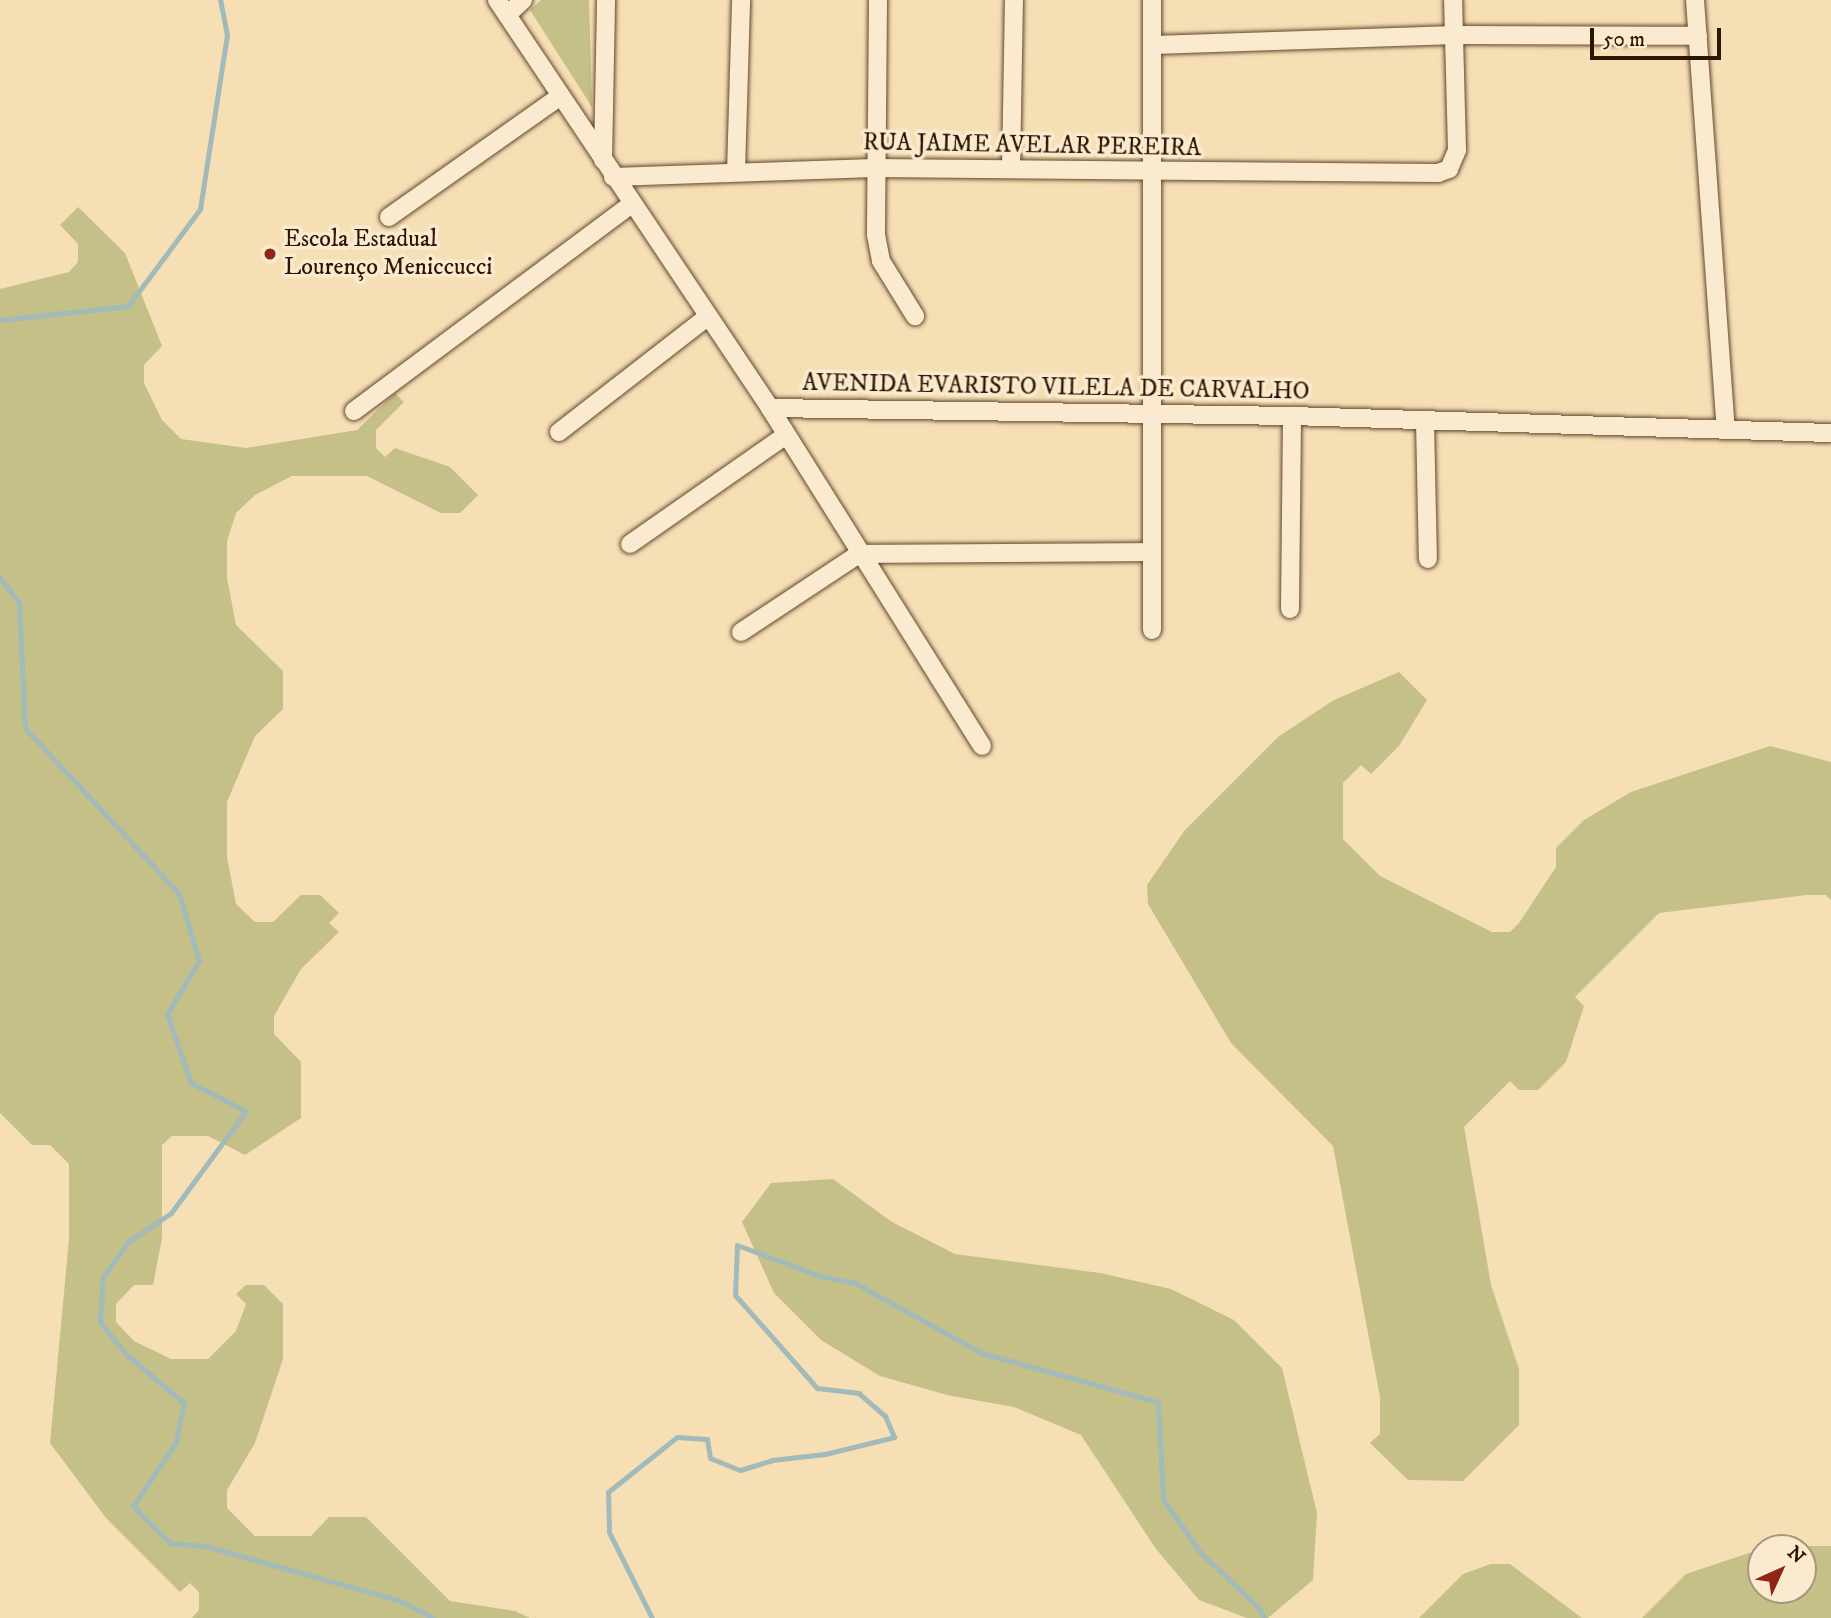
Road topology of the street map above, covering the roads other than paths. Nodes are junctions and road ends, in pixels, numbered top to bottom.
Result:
1 (523, 0) edge
2 (606, 0) edge
3 (741, 0) edge
4 (878, 0) edge
5 (1014, 0) edge
6 (1152, 0) edge
7 (1453, 0) edge
8 (1695, 0) edge
9 (502, 8) edge
10 (1456, 35) junction
11 (1698, 36) junction
12 (1153, 45) junction
13 (559, 97) junction
14 (603, 160) junction
15 (874, 168) junction
16 (1011, 169) junction
17 (736, 172) junction
18 (1152, 172) junction
19 (613, 177) junction
20 (632, 204) junction
21 (390, 217) dead end
22 (915, 316) dead end
23 (707, 317) junction
24 (770, 408) junction
25 (354, 411) dead end
26 (1149, 413) junction
27 (1292, 416) junction
28 (1425, 421) junction
29 (1726, 429) junction
30 (559, 432) dead end
31 (1831, 433) edge
32 (785, 436) junction
33 (630, 544) dead end
34 (1152, 552) junction
35 (859, 554) junction
36 (1428, 559) dead end
37 (1290, 608) dead end
38 (1152, 630) dead end
39 (741, 632) dead end
40 (982, 746) dead end

1 - 9 street
2 - 14 street
3 - 17 street
4 - 15 street
5 - 16 street
6 - 12 street
7 - 10 street
8 - 11 street
9 - 13 street, AVENIDA EVARISTO VILELA DE CARVALHO
10 - 11 street
10 - 12 street
10 - 18 street, RUA JAIME AVELAR PEREIRA
11 - 29 street
12 - 18 street
13 - 14 street, AVENIDA EVARISTO VILELA DE CARVALHO
13 - 21 street
14 - 19 street, AVENIDA EVARISTO VILELA DE CARVALHO
15 - 16 street, RUA JAIME AVELAR PEREIRA
15 - 17 street, RUA JAIME AVELAR PEREIRA
15 - 22 street
16 - 18 street, RUA JAIME AVELAR PEREIRA
17 - 19 street, RUA JAIME AVELAR PEREIRA
18 - 26 street
19 - 20 street, AVENIDA EVARISTO VILELA DE CARVALHO
20 - 23 street, AVENIDA EVARISTO VILELA DE CARVALHO
20 - 25 street
23 - 24 street, AVENIDA EVARISTO VILELA DE CARVALHO
23 - 30 street
24 - 26 street, AVENIDA EVARISTO VILELA DE CARVALHO
24 - 32 street
26 - 27 street, AVENIDA EVARISTO VILELA DE CARVALHO
26 - 34 street
27 - 28 street, AVENIDA EVARISTO VILELA DE CARVALHO
27 - 37 street
28 - 29 street, AVENIDA EVARISTO VILELA DE CARVALHO
28 - 36 street
29 - 31 street, AVENIDA EVARISTO VILELA DE CARVALHO
32 - 33 street
32 - 35 street
34 - 35 street
34 - 38 street
35 - 39 street
35 - 40 street

